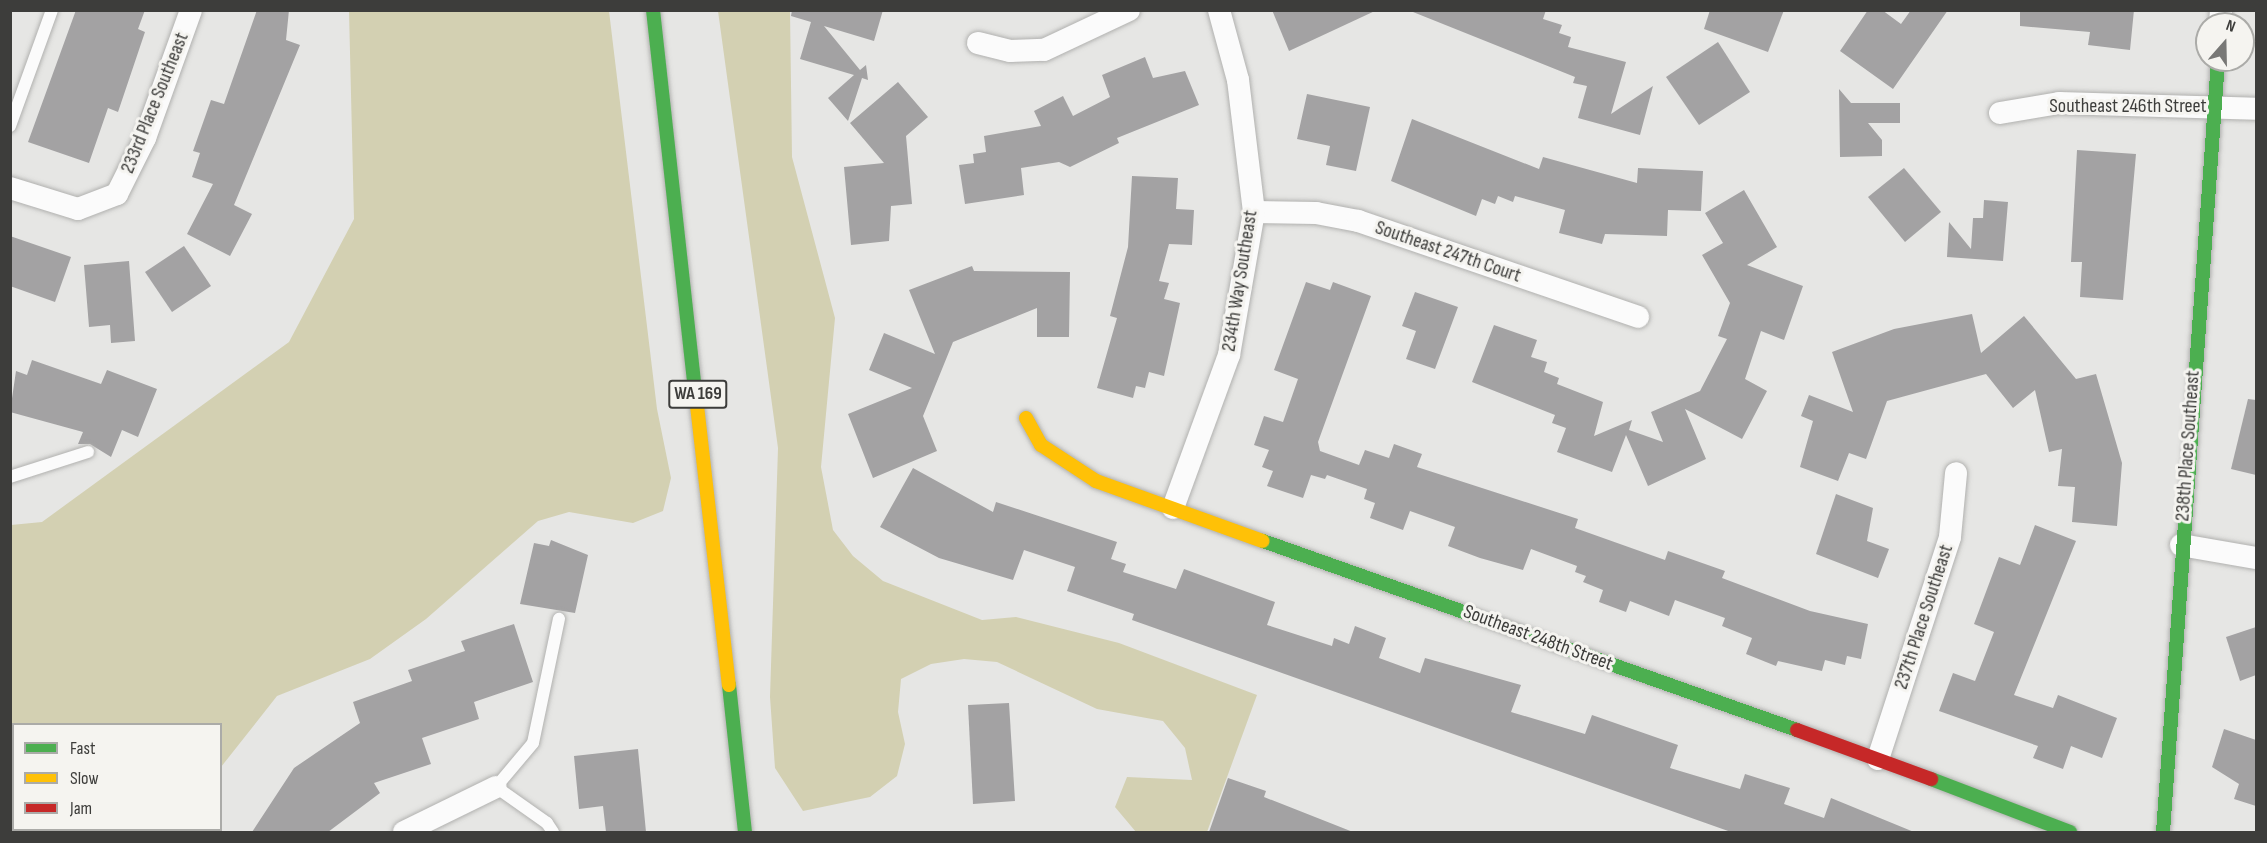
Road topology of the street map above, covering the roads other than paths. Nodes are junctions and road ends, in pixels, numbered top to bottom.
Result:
1 (52, 10) edge
2 (190, 10) edge
3 (653, 10) edge
4 (1129, 10) edge
5 (1219, 10) edge
6 (978, 43) dead end
7 (2217, 72) edge
8 (2214, 105) junction
9 (2256, 109) edge
10 (2001, 113) dead end
11 (10, 126) edge
12 (10, 189) edge
13 (1254, 212) junction
14 (1638, 317) dead end
15 (1026, 418) dead end
16 (88, 452) dead end
17 (1956, 473) dead end
18 (10, 477) edge
19 (1173, 508) junction
20 (2181, 545) junction
21 (2256, 558) edge
22 (560, 619) dead end
23 (1878, 759) junction
24 (496, 787) junction
25 (404, 832) edge
26 (553, 832) edge
27 (746, 832) edge
28 (2070, 832) edge
29 (2163, 832) edge

1 - 11 lane
2 - 12 street, 233rd Place Southeast
3 - 27 street, WA 169
4 - 6 street
5 - 13 street, 234th Way Southeast
7 - 8 street, 238th Place Southeast
8 - 9 street, Southeast 246th Street
8 - 10 street, Southeast 246th Street
8 - 20 street, 238th Place Southeast
13 - 14 street, Southeast 247th Court
13 - 19 street, 234th Way Southeast
15 - 19 street, Southeast 248th Street
16 - 18 lane
17 - 23 street, 237th Place Southeast
19 - 23 street, Southeast 248th Street
20 - 21 street
20 - 29 street, 238th Place Southeast
22 - 24 lane
23 - 28 street, Southeast 248th Street
24 - 25 street
24 - 26 lane

